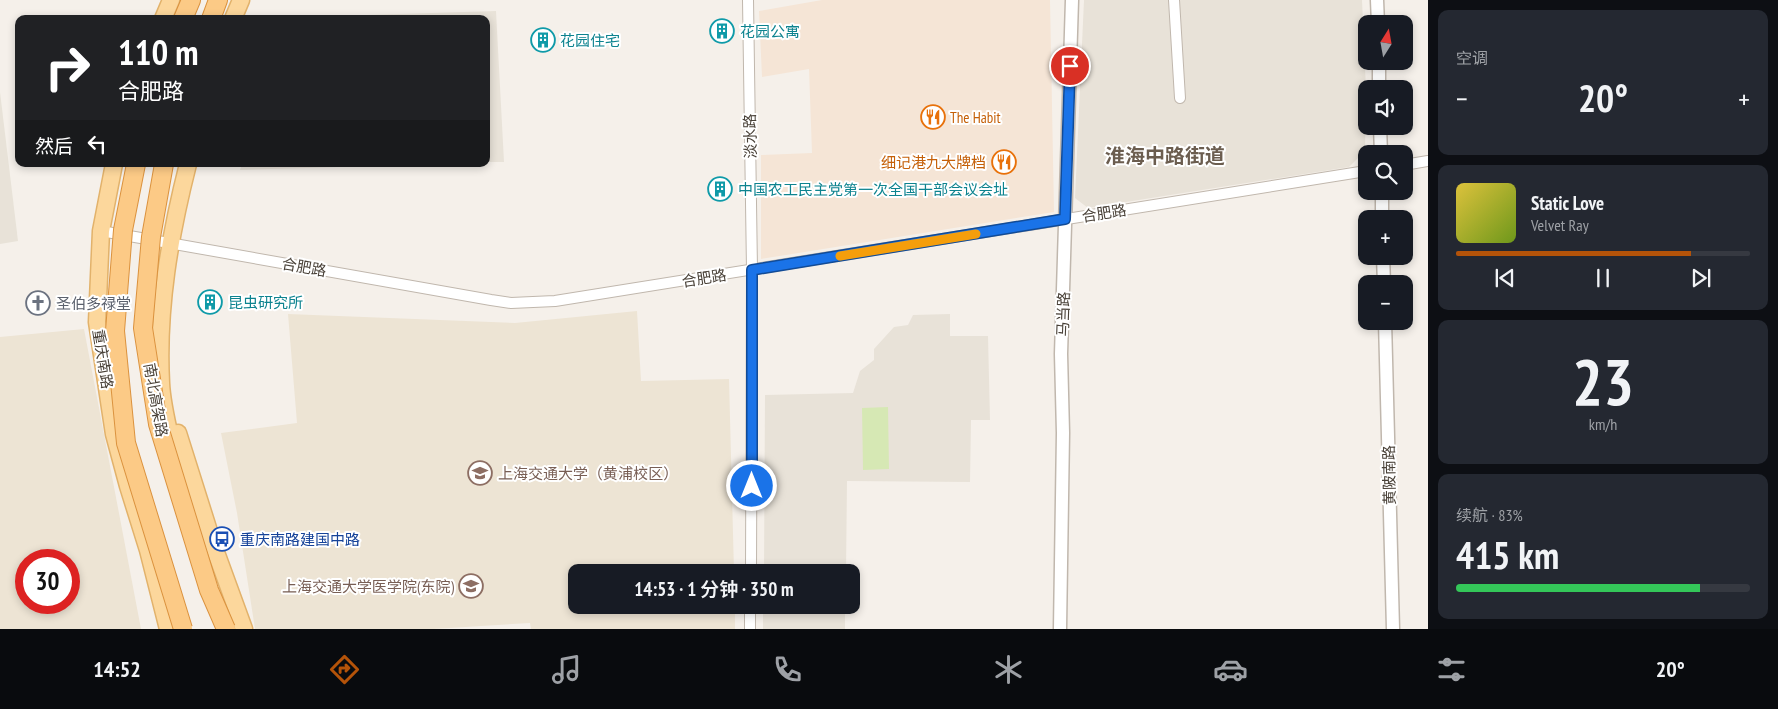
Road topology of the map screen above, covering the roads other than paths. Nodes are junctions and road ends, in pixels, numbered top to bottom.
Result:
1 (171, 0) edge
2 (191, 0) edge
3 (218, 0) edge
4 (241, 0) edge
5 (748, 0) edge
6 (1072, 0) edge
7 (1174, 0) edge
8 (1377, 0) edge
9 (165, 15) edge
10 (185, 15) edge
11 (212, 15) edge
12 (235, 15) edge
13 (1378, 15) edge
14 (1180, 98) dead end
15 (1428, 161) edge
16 (1413, 164) edge
17 (113, 167) edge
18 (135, 167) edge
19 (163, 167) edge
20 (187, 167) edge
21 (1358, 172) edge
22 (1065, 219) junction
23 (101, 231) junction
24 (171, 244) junction
25 (752, 270) junction
26 (1385, 330) edge
27 (160, 333) junction
28 (148, 550) junction
29 (751, 564) edge
30 (750, 614) edge
31 (168, 629) edge
32 (178, 629) edge
33 (183, 629) edge
34 (224, 629) edge
35 (244, 629) edge
36 (750, 629) edge
37 (1060, 629) edge
38 (1393, 629) edge

1 - 9 main road
2 - 10 highway
3 - 11 highway
4 - 12 main road
5 - 25 street, 淡水路
6 - 22 street, 马当路
7 - 14 street
8 - 13 street
15 - 16 street
17 - 23 main road, 重庆南路
18 - 33 highway, 南北高架路, bridge
19 - 34 highway, 南北高架路, bridge
20 - 24 main road
21 - 22 street, 合肥路
22 - 25 street, 合肥路
22 - 37 street, 马当路
23 - 24 street, 合肥路
23 - 28 main road, 重庆南路
24 - 25 street, 合肥路
24 - 27 main road
25 - 29 street, 淡水路
26 - 38 street, 黄陂南路
27 - 34 main road
27 - 35 main road
28 - 31 main road, 重庆南路
28 - 32 main road, 重庆南路
30 - 36 street

